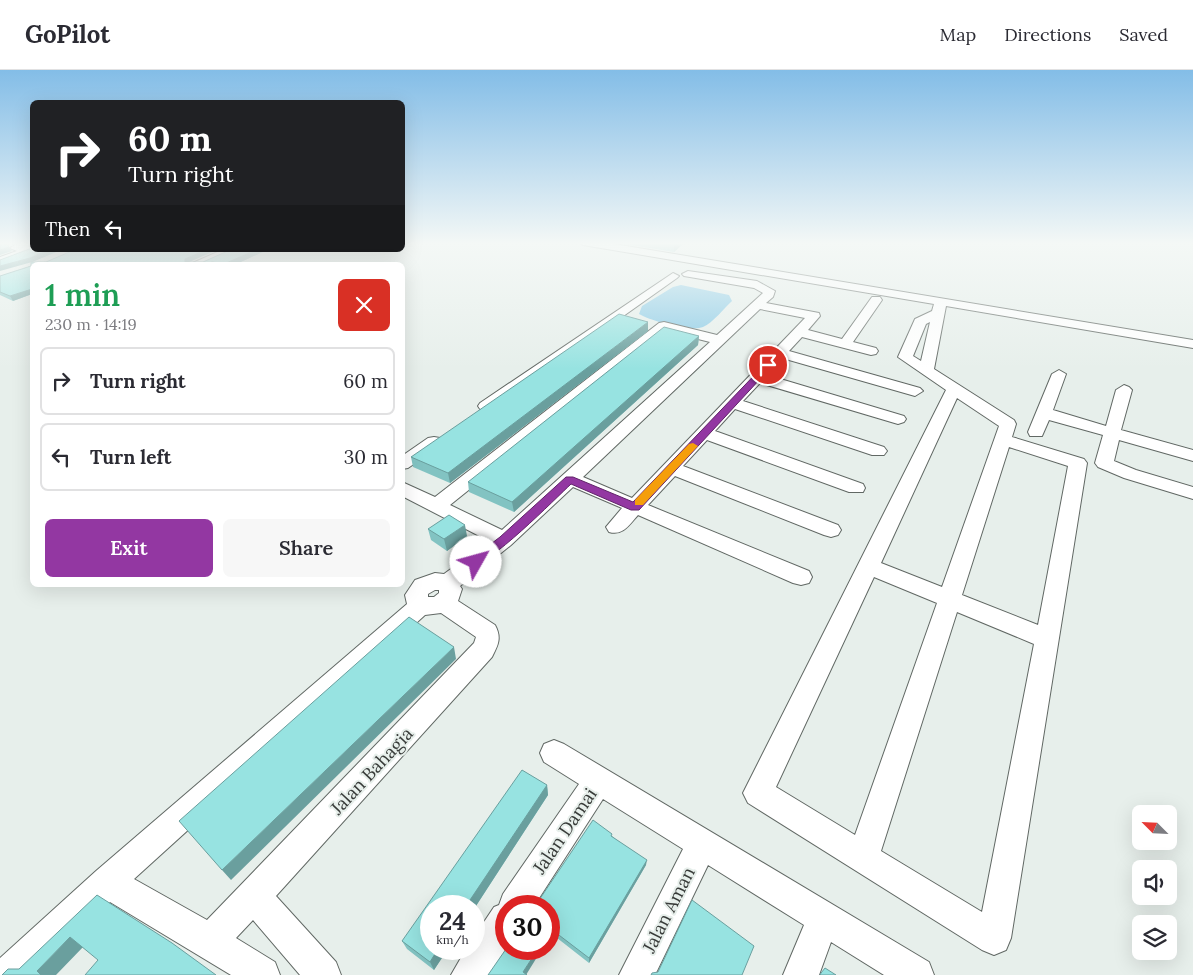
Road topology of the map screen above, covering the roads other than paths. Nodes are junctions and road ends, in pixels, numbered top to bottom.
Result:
1 (657, 284) edge
2 (753, 284) edge
3 (797, 284) edge
4 (876, 300) dead end
5 (756, 305) junction
6 (940, 307) junction
7 (616, 315) junction
8 (664, 326) junction
9 (800, 332) junction
10 (720, 340) junction
11 (846, 344) junction
12 (1193, 344) edge
13 (871, 351) dead end
14 (780, 353) junction
15 (1059, 374) dead end
16 (757, 377) junction
17 (954, 389) junction
18 (1124, 390) dead end
19 (914, 391) dead end
20 (732, 403) junction
21 (1044, 413) junction
22 (474, 414) edge
23 (898, 419) dead end
24 (1036, 432) dead end
25 (1112, 433) junction
26 (704, 434) junction
27 (442, 436) edge
28 (1003, 440) junction
29 (878, 451) dead end
30 (1193, 456) edge
31 (405, 462) edge
32 (672, 468) junction
33 (570, 479) junction
34 (856, 488) dead end
35 (405, 490) edge
36 (1193, 493) edge
37 (436, 506) junction
38 (635, 507) junction
39 (616, 527) dead end
40 (831, 530) dead end
41 (504, 540) junction
42 (868, 566) junction
43 (801, 577) dead end
44 (437, 597) junction
45 (949, 599) junction
46 (1047, 639) junction
47 (554, 753) dead end
48 (598, 781) junction
49 (702, 844) junction
50 (863, 857) junction
51 (107, 882) junction
52 (522, 895) edge
53 (254, 896) junction
54 (823, 918) junction
55 (495, 936) edge
56 (210, 940) junction
57 (8, 975) edge
58 (262, 975) edge
59 (323, 975) edge
60 (469, 975) edge
61 (637, 975) edge
62 (802, 975) edge
63 (916, 975) edge

1 - 7 street
2 - 5 street
3 - 6 street
4 - 11 street
5 - 9 street
5 - 10 street
6 - 12 street
6 - 17 street
7 - 8 street
7 - 22 street
8 - 10 street
8 - 37 street
9 - 11 street
9 - 14 street
10 - 33 street
11 - 13 street
14 - 16 street
14 - 19 street
15 - 21 street
16 - 20 street
16 - 23 street
17 - 28 street
17 - 42 street
18 - 25 street
20 - 26 street
20 - 29 street
21 - 24 street
21 - 25 street
25 - 30 street
25 - 36 street
26 - 32 street
26 - 34 street
27 - 31 street
28 - 45 street
28 - 46 street
32 - 38 street
32 - 40 street
33 - 38 street
33 - 41 street
35 - 37 street
37 - 41 street
38 - 39 street
38 - 43 street
41 - 44 street
42 - 45 street
42 - 50 street
44 - 51 street
44 - 53 street, Jalan Bahagia
45 - 46 street
45 - 50 street
46 - 50 street
47 - 48 street
48 - 49 street
48 - 52 street, Jalan Damai
49 - 54 street
49 - 61 street, Jalan Aman
51 - 56 street
51 - 57 street
53 - 56 street, Jalan Bahagia
53 - 59 street
54 - 62 street
54 - 63 street
55 - 60 street
56 - 58 street

